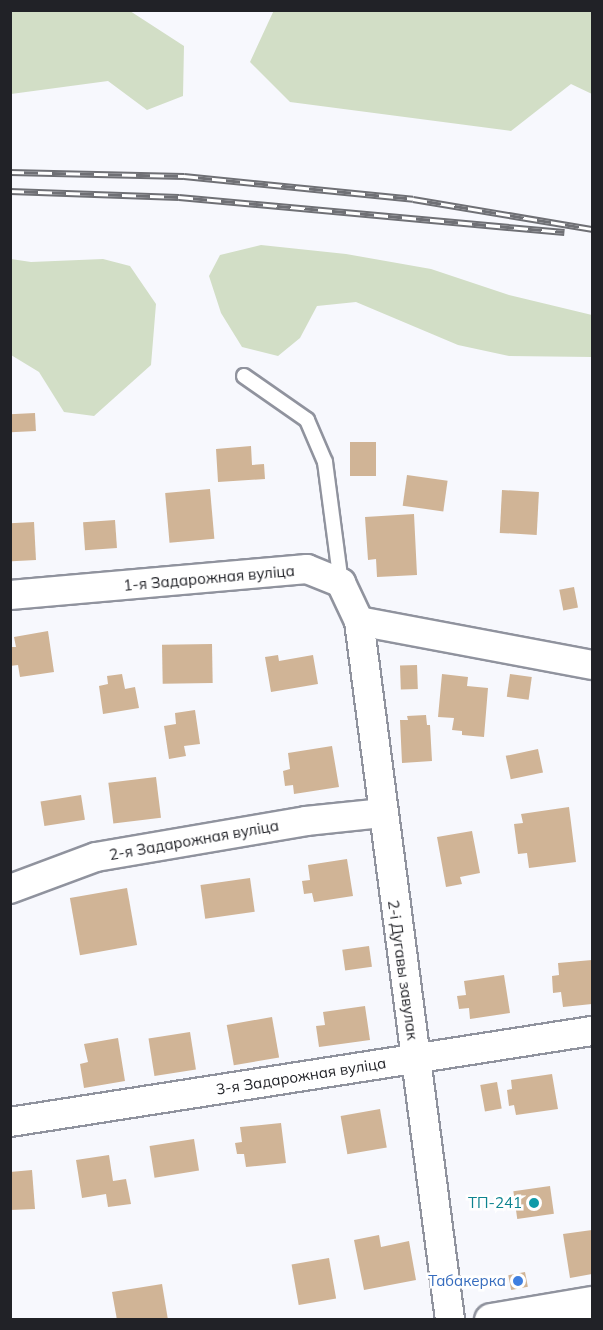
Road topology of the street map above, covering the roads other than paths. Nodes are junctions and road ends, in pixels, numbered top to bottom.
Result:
1 (244, 376) dead end
2 (341, 583) junction
3 (10, 595) edge
4 (359, 621) junction
5 (592, 665) edge
6 (382, 813) junction
7 (10, 889) edge
8 (592, 1031) edge
9 (415, 1058) junction
10 (10, 1122) edge
11 (592, 1302) edge
12 (450, 1320) edge
13 (491, 1320) edge

1 - 2 lane
2 - 3 street, 1-я Задарожная вуліца
2 - 4 street
4 - 5 street
4 - 6 street, 2-і Дугавы завулак
6 - 7 street, 2-я Задарожная вуліца
6 - 9 street, 2-і Дугавы завулак
8 - 9 street, 3-я Задарожная вуліца
9 - 10 street, 3-я Задарожная вуліца
9 - 12 street, 2-і Дугавы завулак
11 - 13 main road

